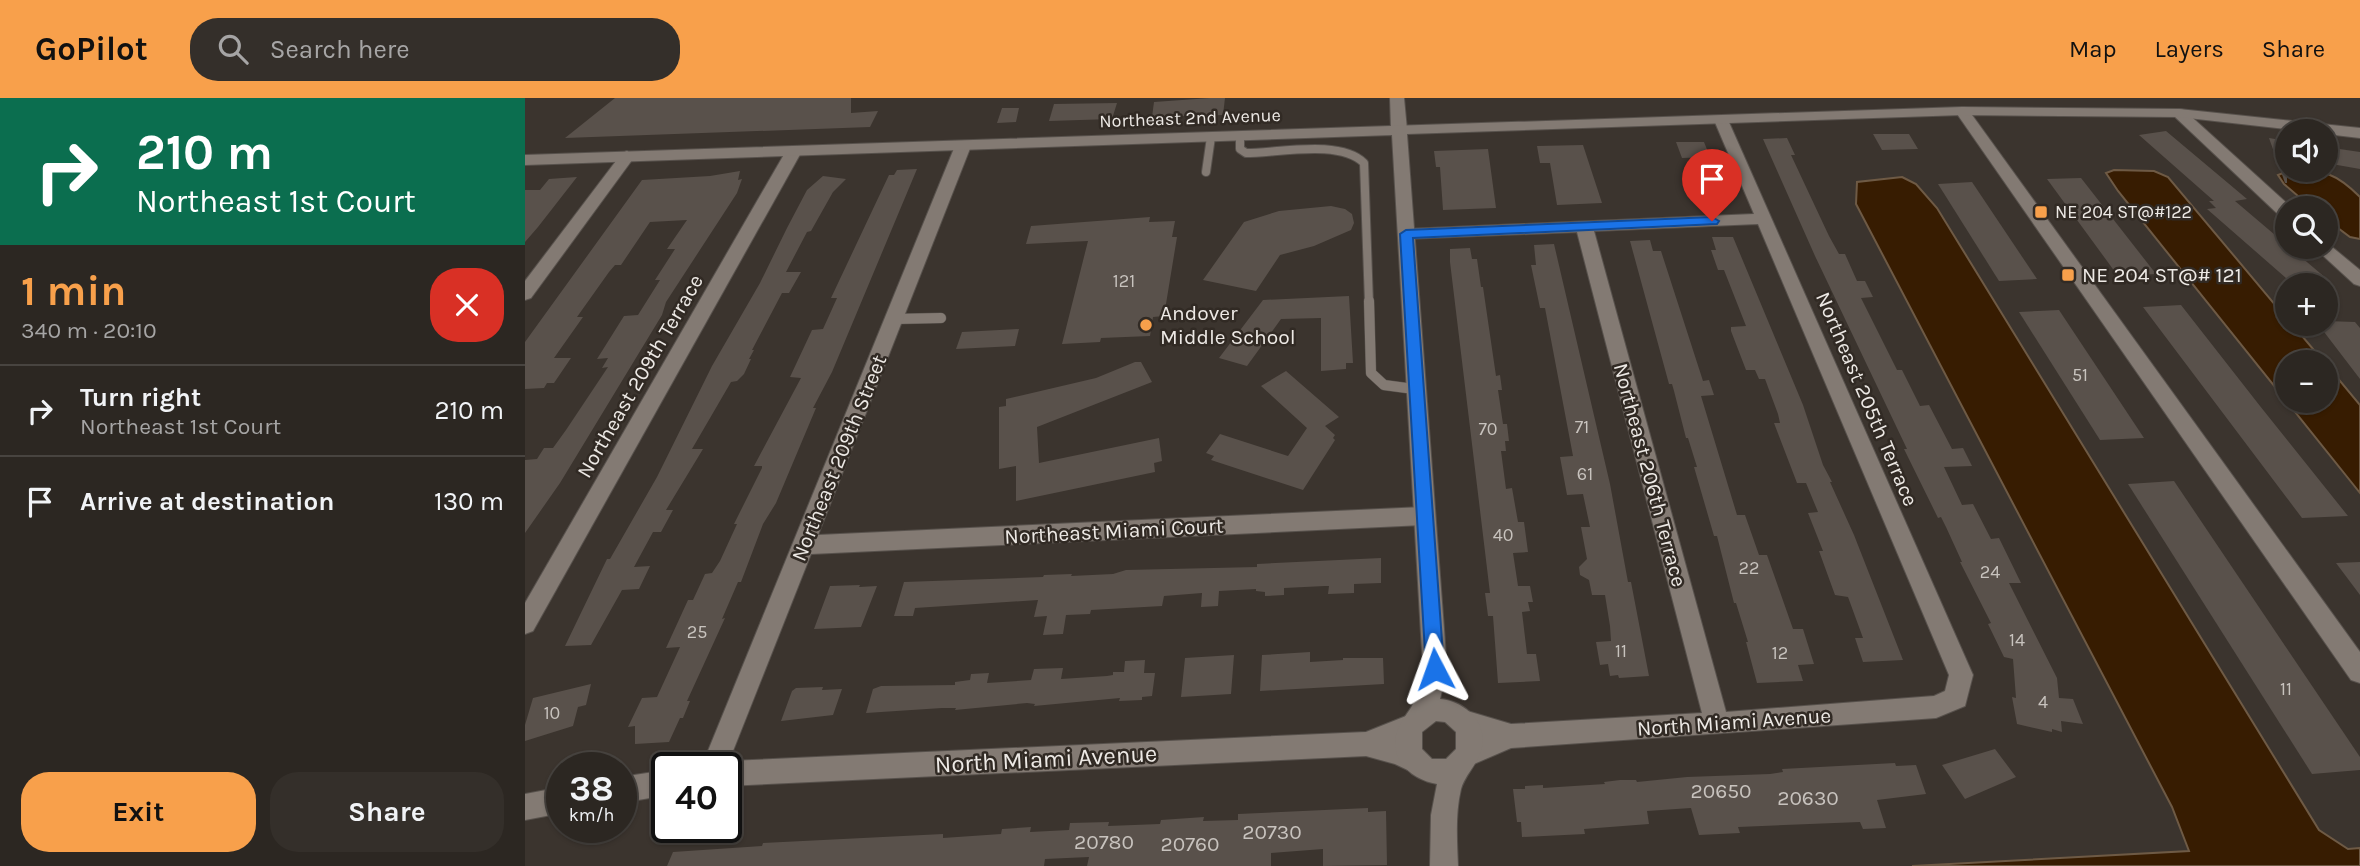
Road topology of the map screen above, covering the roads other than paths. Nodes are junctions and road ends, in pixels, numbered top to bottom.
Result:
1 (1397, 98) edge
2 (1962, 111) junction
3 (2179, 113) junction
4 (1721, 120) junction
5 (1399, 130) junction
6 (2360, 133) edge
7 (1240, 136) junction
8 (1211, 137) junction
9 (963, 146) junction
10 (794, 151) junction
11 (627, 156) junction
12 (525, 160) edge
13 (1206, 172) dead end
14 (2275, 202) edge
15 (1764, 219) junction
16 (1584, 227) junction
17 (1406, 234) junction
18 (2337, 259) edge
19 (2360, 280) edge
20 (525, 294) edge
21 (941, 318) dead end
22 (894, 320) junction
23 (1414, 389) junction
24 (1423, 516) junction
25 (805, 545) junction
26 (525, 624) edge
27 (1435, 670) junction
28 (2360, 672) edge
29 (1956, 698) joint
30 (1461, 718) junction
31 (1415, 721) junction
32 (1717, 724) junction
33 (1511, 736) junction
34 (1366, 744) junction
35 (721, 752) edge
36 (1462, 761) junction
37 (1419, 764) junction
38 (742, 773) edge
39 (546, 803) edge
40 (525, 807) edge
41 (1442, 812) junction
42 (1444, 866) edge

1 - 5 street
2 - 3 street, Northeast 2nd Avenue
2 - 4 street, Northeast 2nd Avenue
2 - 28 street
3 - 6 street, Northeast 2nd Avenue
3 - 14 street
4 - 5 street, Northeast 2nd Avenue
4 - 15 street, Northeast 205th Terrace
5 - 7 street, Northeast 2nd Avenue
5 - 17 street
7 - 8 street, Northeast 2nd Avenue
7 - 23 lane
8 - 9 street, Northeast 2nd Avenue
8 - 13 lane
9 - 10 street, Northeast 2nd Avenue
9 - 22 street, Northeast 209th Street
10 - 11 street, Northeast 2nd Avenue
10 - 26 street, Northeast 209th Terrace
11 - 12 street, Northeast 2nd Avenue
11 - 20 street
15 - 16 street
15 - 29 street, Northeast 205th Terrace
16 - 17 street
16 - 32 street, Northeast 206th Terrace
17 - 23 street
18 - 19 street
21 - 22 lane
22 - 25 street, Northeast 209th Street
23 - 24 street
24 - 25 street, Northeast Miami Court
24 - 27 street
25 - 35 street, Northeast 209th Street
27 - 30 street
27 - 31 street
29 - 32 street, North Miami Avenue
30 - 31 street
30 - 33 street, North Miami Avenue
30 - 36 street
31 - 34 street, North Miami Avenue
31 - 37 street
32 - 33 street, North Miami Avenue
33 - 36 street, North Miami Avenue
34 - 37 street, North Miami Avenue
34 - 38 street, North Miami Avenue
36 - 37 street
36 - 41 street
37 - 41 street
39 - 40 street
41 - 42 street

